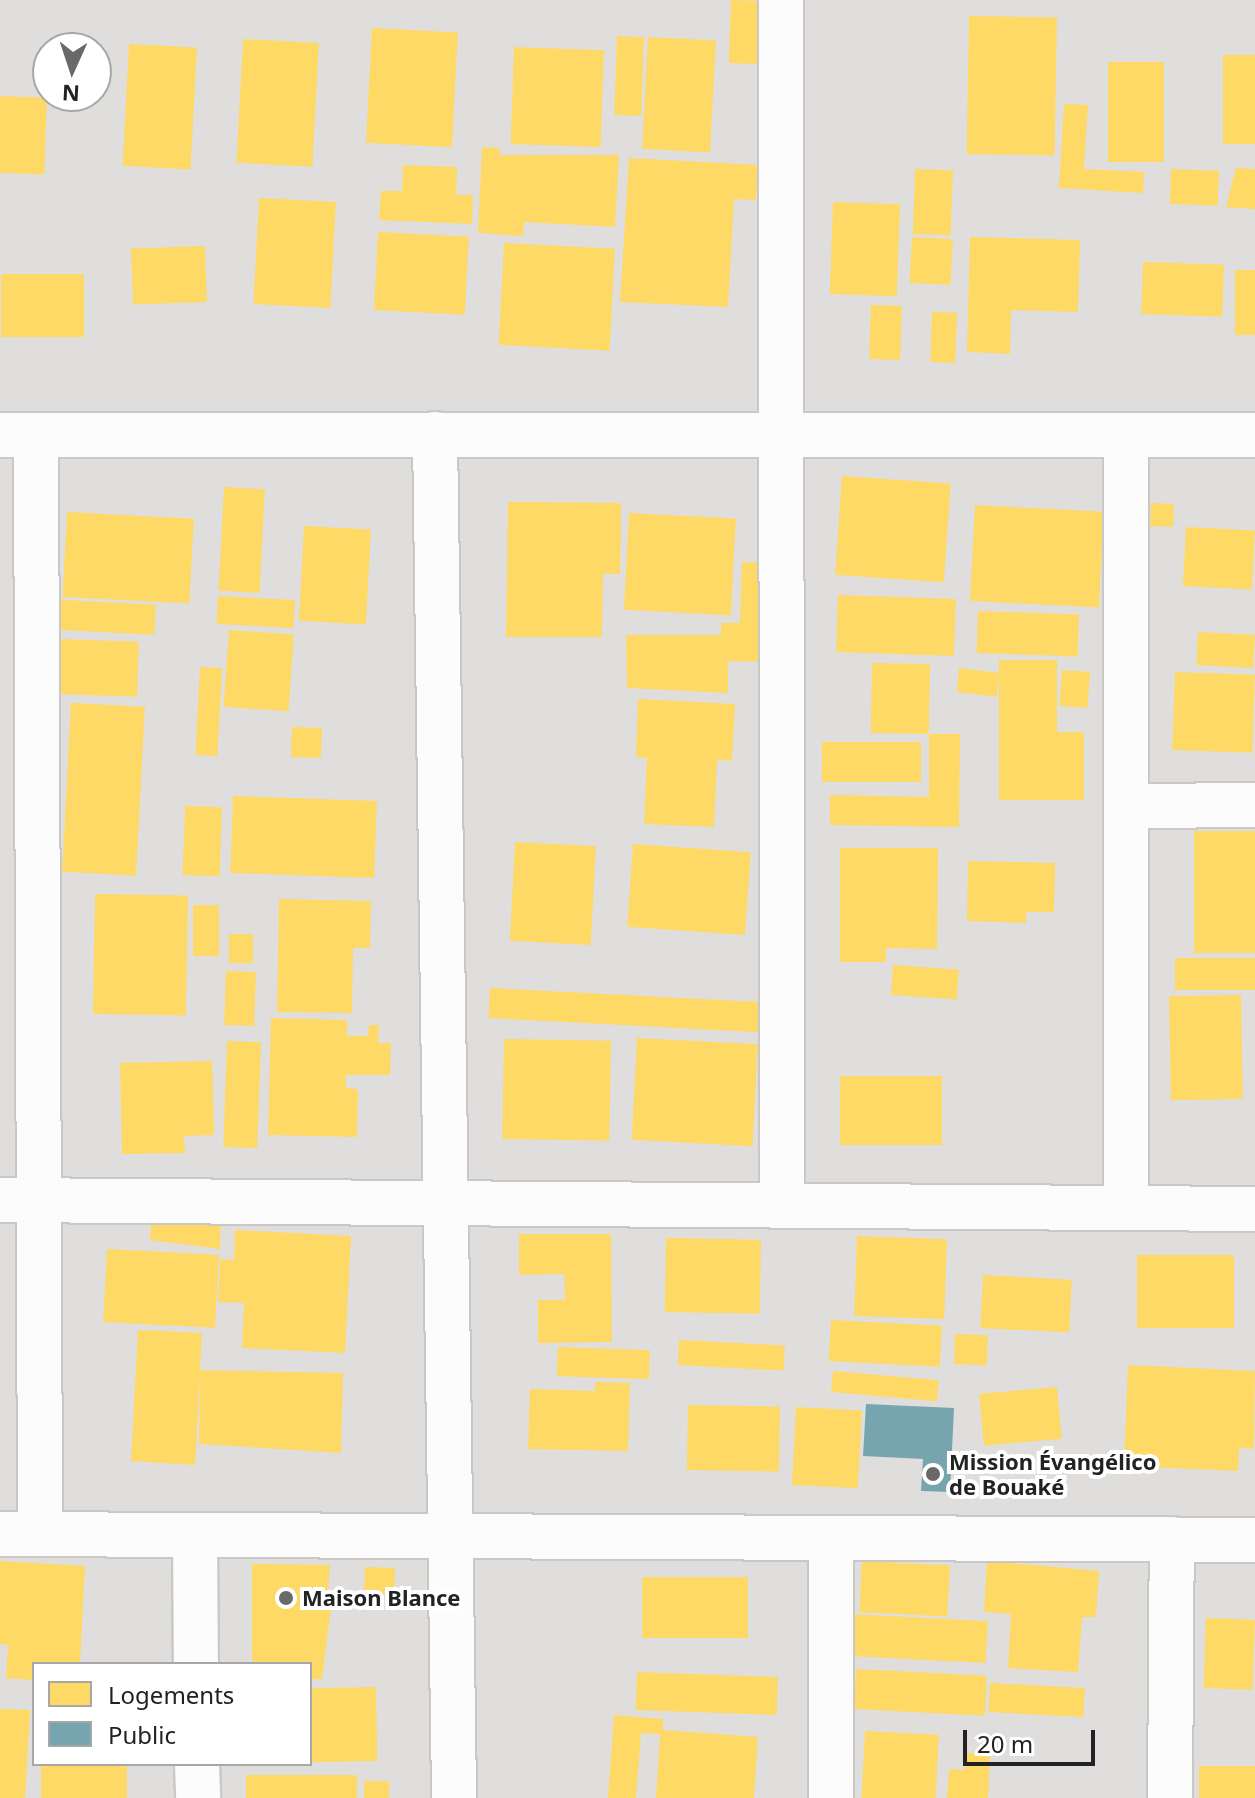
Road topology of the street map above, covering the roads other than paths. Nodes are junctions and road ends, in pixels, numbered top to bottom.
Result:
1 (781, 0) edge
2 (435, 434) junction
3 (18, 435) edge
4 (782, 435) junction
5 (1126, 435) junction
6 (1255, 435) edge
7 (1255, 805) edge
8 (1126, 806) junction
9 (19, 1200) edge
10 (446, 1203) junction
11 (782, 1206) junction
12 (1126, 1208) junction
13 (1255, 1209) edge
14 (20, 1534) edge
15 (195, 1535) junction
16 (450, 1536) junction
17 (831, 1538) junction
18 (1172, 1539) junction
19 (1255, 1540) edge
20 (196, 1662) edge
21 (197, 1766) edge
22 (198, 1798) edge
23 (454, 1798) edge
24 (831, 1798) edge
25 (1170, 1798) edge

1 - 4 street
2 - 3 street
2 - 4 street
2 - 10 street
3 - 9 street
4 - 5 street
4 - 11 street
5 - 6 street
5 - 8 street
7 - 8 street
8 - 12 street
9 - 10 street
9 - 14 street
10 - 11 street
10 - 16 street
11 - 12 street
12 - 13 street
14 - 15 street
15 - 16 street
15 - 20 street
16 - 17 street
16 - 23 street
17 - 18 street
17 - 24 street
18 - 19 street
18 - 25 street
21 - 22 street

